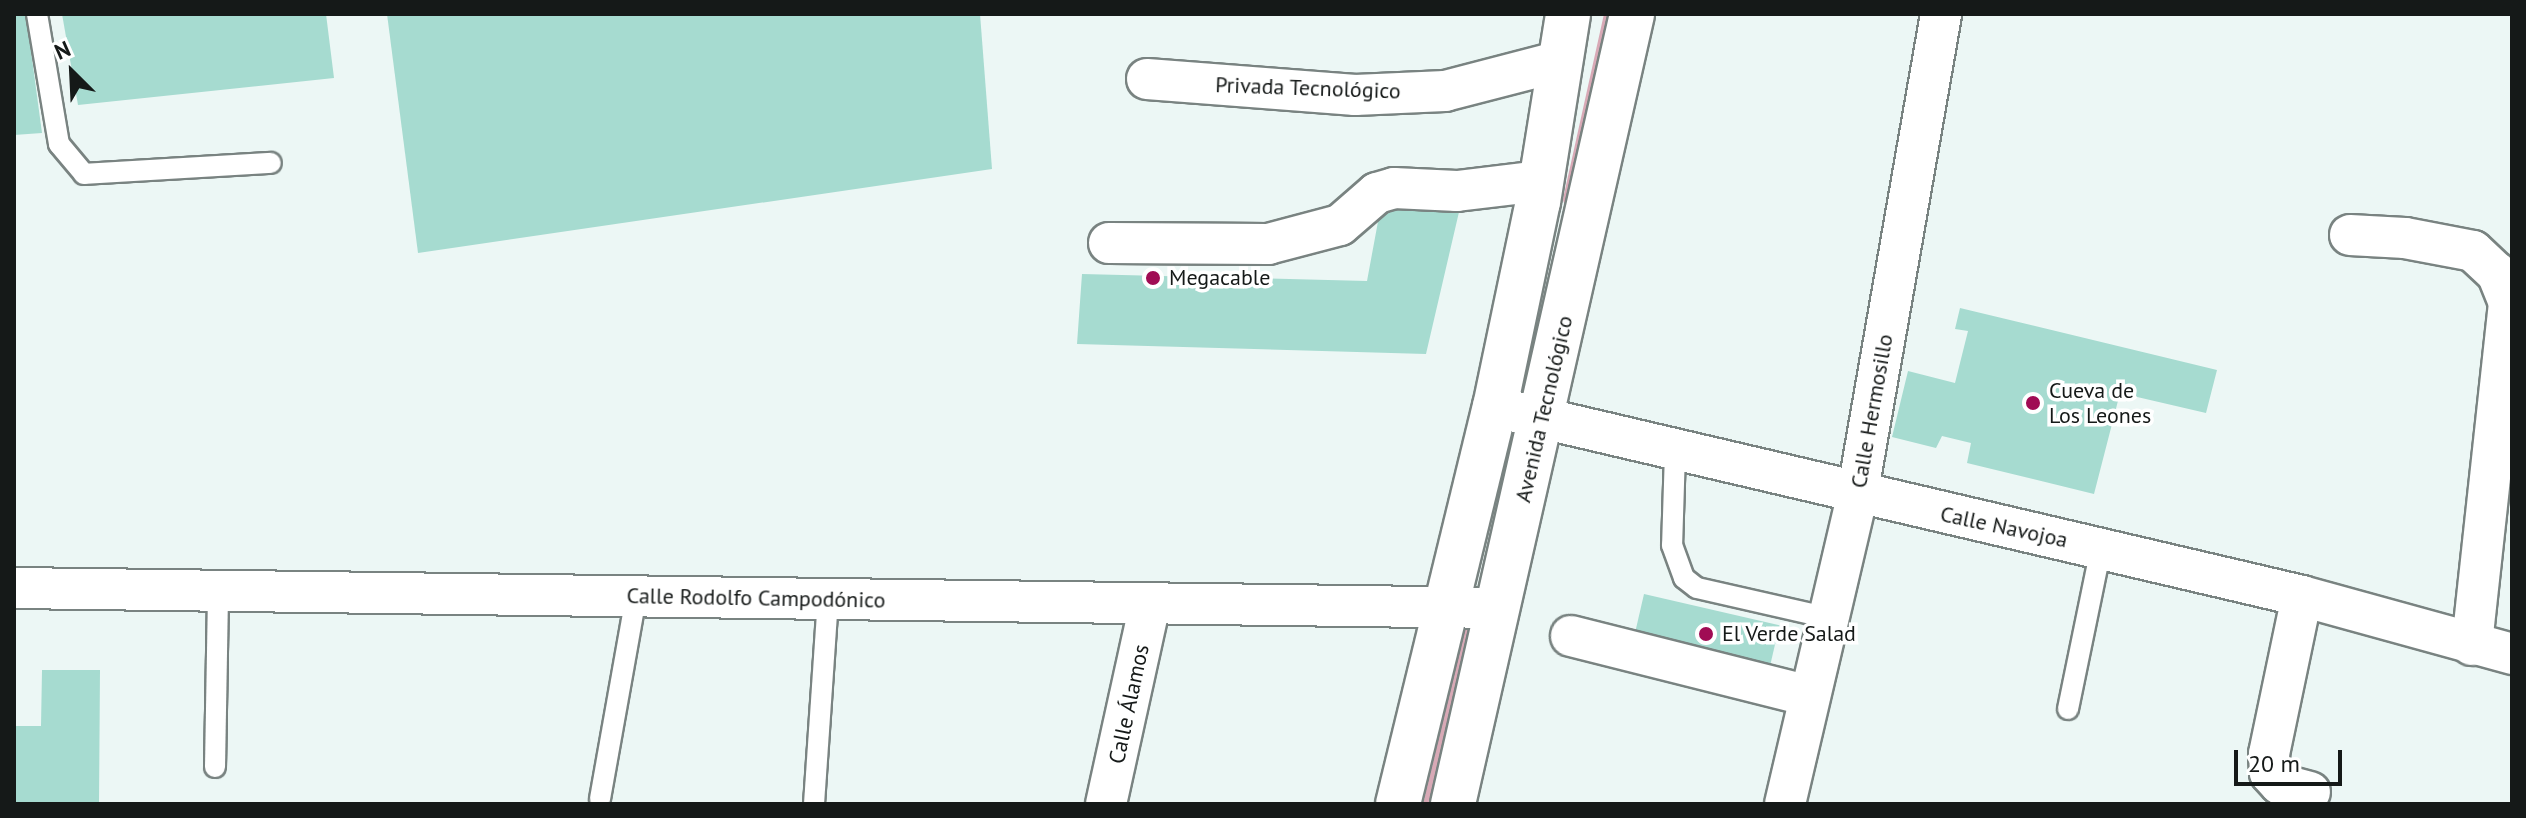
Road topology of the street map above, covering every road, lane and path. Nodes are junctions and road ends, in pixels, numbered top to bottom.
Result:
1 (37, 14) edge
2 (1568, 14) edge
3 (1632, 14) edge
4 (1941, 14) edge
5 (1561, 61) junction
6 (1147, 79) dead end
7 (271, 163) dead end
8 (1541, 181) junction
9 (2350, 235) dead end
10 (1109, 243) dead end
11 (1495, 407) junction
12 (1543, 419) junction
13 (1675, 452) junction
14 (1857, 496) junction
15 (2101, 548) junction
16 (14, 588) edge
17 (218, 592) junction
18 (2302, 596) junction
19 (636, 597) junction
20 (828, 599) junction
21 (1150, 604) junction
22 (1443, 608) junction
23 (1498, 608) junction
24 (1829, 618) junction
25 (1571, 636) dead end
26 (2472, 645) junction
27 (2512, 654) edge
28 (1810, 696) junction
29 (2068, 709) dead end
30 (215, 767) dead end
31 (2310, 792) dead end
32 (600, 799) dead end
33 (814, 804) edge
34 (1106, 804) edge
35 (1398, 804) edge
36 (1453, 804) edge
37 (1785, 804) edge

1 - 7 lane
2 - 5 main road
3 - 12 main road, Avenida Tecnológico
4 - 14 street, Calle Hermosillo
5 - 6 street, Privada Tecnológico
5 - 8 main road
8 - 10 street
8 - 11 main road
9 - 26 street
11 - 12 street, Calle Navojoa
11 - 22 main road
12 - 13 street, Calle Navojoa
12 - 23 main road, Avenida Tecnológico
13 - 14 street, Calle Navojoa
13 - 24 lane
14 - 15 street, Calle Navojoa
14 - 24 street, Calle Hermosillo
15 - 18 street, Calle Navojoa
15 - 29 lane
16 - 17 street, Calle Rodolfo Campodónico
17 - 19 street, Calle Rodolfo Campodónico
17 - 30 lane
18 - 26 street, Calle Navojoa
18 - 31 street
19 - 20 street, Calle Rodolfo Campodónico
19 - 32 lane
20 - 21 street, Calle Rodolfo Campodónico
20 - 33 lane
21 - 22 street, Calle Rodolfo Campodónico
21 - 34 street, Calle Álamos
22 - 23 street, Calle Rodolfo Campodónico
22 - 35 main road
23 - 36 main road, Avenida Tecnológico
24 - 28 street, Calle Hermosillo
25 - 28 street
26 - 27 street, Calle Navojoa
28 - 37 street, Calle Hermosillo

